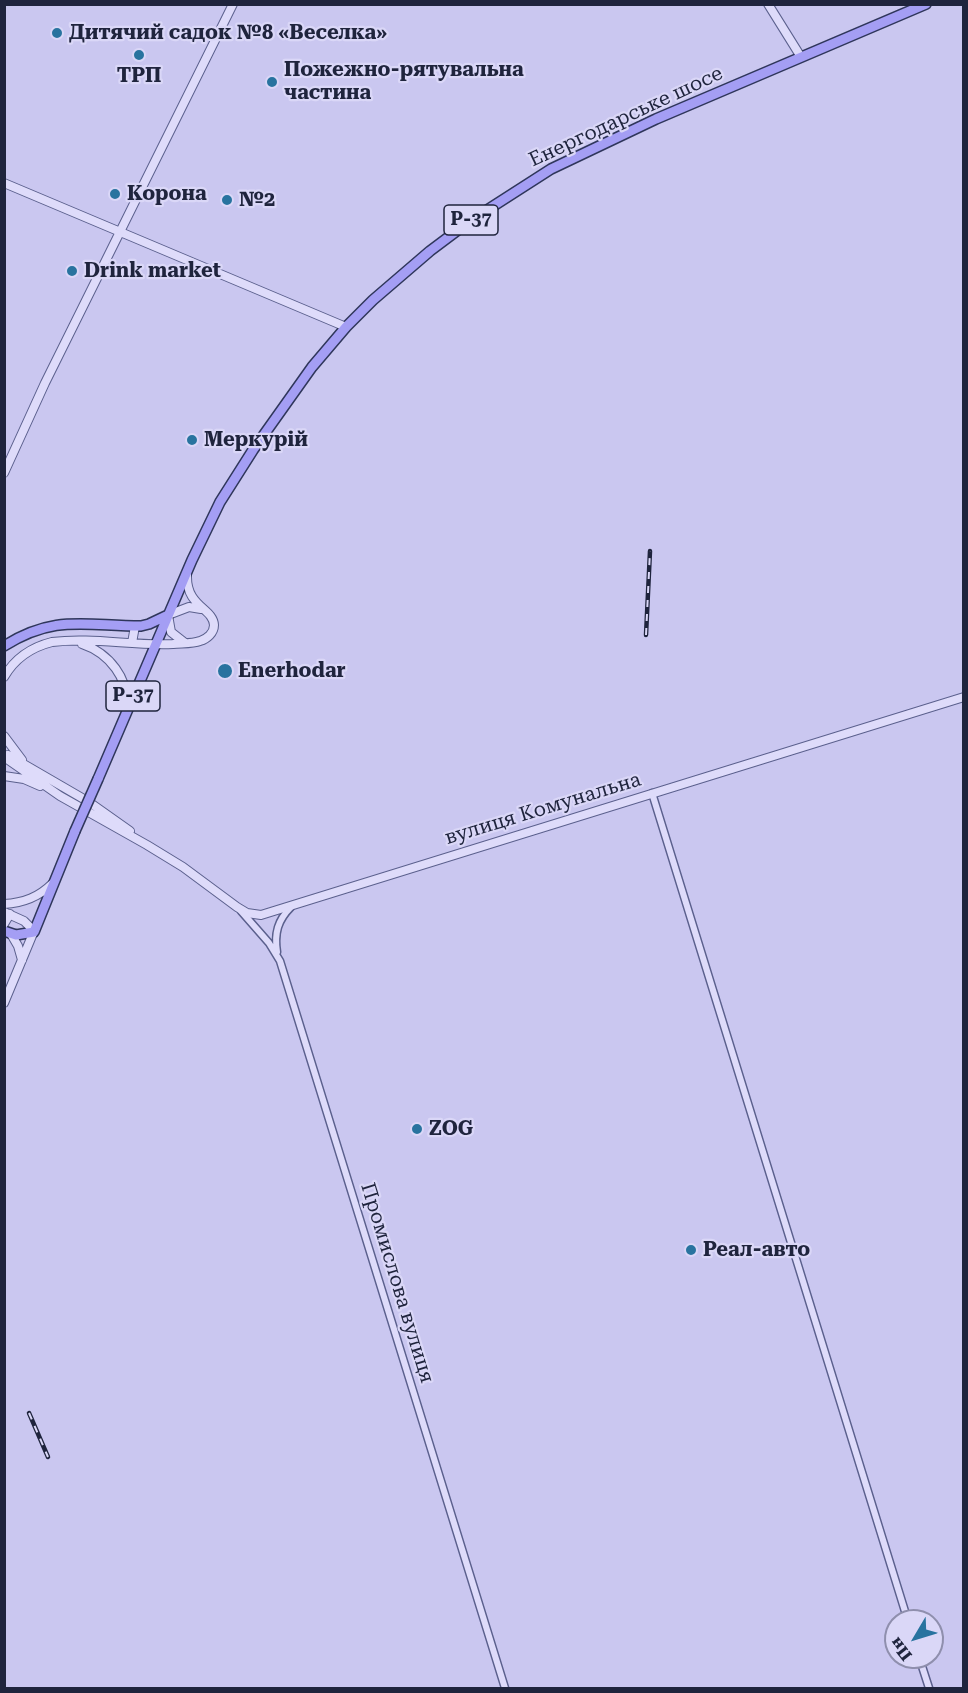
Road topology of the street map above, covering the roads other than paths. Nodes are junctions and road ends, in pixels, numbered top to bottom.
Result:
1 (233, 4) edge
2 (768, 4) edge
3 (926, 4) edge
4 (801, 57) junction
5 (4, 183) edge
6 (120, 232) junction
7 (346, 327) junction
8 (4, 473) edge
9 (187, 571) junction
10 (204, 610) junction
11 (168, 615) junction
12 (135, 626) junction
13 (72, 641) junction
14 (132, 643) junction
15 (186, 643) junction
16 (155, 645) junction
17 (4, 646) edge
18 (4, 676) edge
19 (963, 697) edge
20 (126, 712) junction
21 (4, 736) edge
22 (4, 755) edge
23 (25, 764) junction
24 (4, 776) edge
25 (652, 793) junction
26 (60, 796) junction
27 (147, 845) junction
28 (54, 882) junction
29 (231, 903) junction
30 (4, 904) edge
31 (292, 905) junction
32 (7, 913) edge
33 (4, 924) edge
34 (34, 932) junction
35 (8, 933) edge
36 (22, 961) junction
37 (280, 961) junction
38 (4, 1003) edge
39 (904, 1609) edge
40 (923, 1669) edge
41 (505, 1689) edge
42 (929, 1689) edge

1 - 6 street
2 - 4 street
3 - 4 main road, Енергодарське шосе / Р-37
4 - 7 main road, Енергодарське шосе / Р-37
5 - 6 street
6 - 7 street
6 - 8 street
7 - 9 main road, Енергодарське шосе / Р-37
9 - 10 street
9 - 11 main road, Енергодарське шосе / Р-37
10 - 11 street
10 - 15 street
11 - 12 main road
11 - 15 street
11 - 16 main road, Енергодарське шосе / Р-37
12 - 14 street
12 - 17 main road
13 - 14 street
13 - 18 street
13 - 20 street
14 - 16 street
15 - 16 street
16 - 20 main road, Енергодарське шосе / Р-37
19 - 25 street, вулиця Комунальна
20 - 28 main road, Енергодарське шосе / Р-37, bridge
21 - 23 street
22 - 23 street
22 - 26 street
23 - 27 street
24 - 26 street
25 - 31 street, вулиця Комунальна
25 - 39 street
26 - 27 street
27 - 29 street, вулиця Комунальна
28 - 30 street
28 - 34 main road, Енергодарське шосе / Р-37
29 - 31 street, вулиця Комунальна
29 - 37 street, Промислова вулиця
31 - 37 street
32 - 33 street
32 - 34 street
34 - 35 main road
34 - 36 street, Енергодарське шосе
35 - 36 street
36 - 38 street, Енергодарське шосе
37 - 41 street, Промислова вулиця
40 - 42 street

